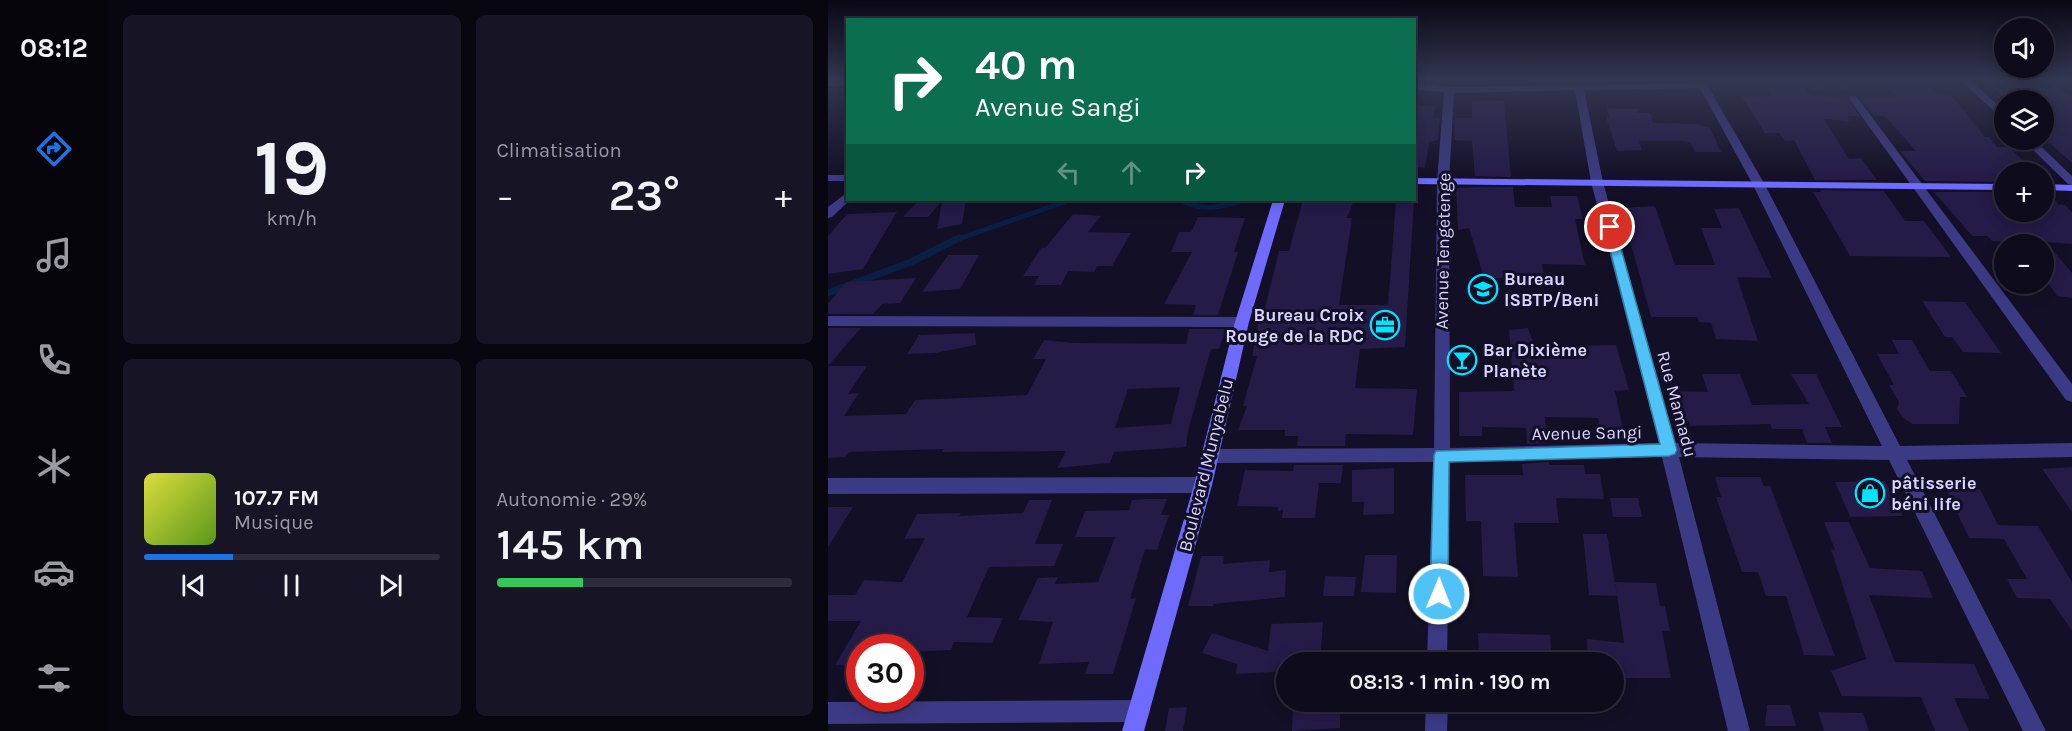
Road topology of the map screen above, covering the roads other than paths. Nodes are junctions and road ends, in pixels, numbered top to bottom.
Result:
1 (1442, 113) edge
2 (1584, 113) edge
3 (1718, 113) edge
4 (1864, 113) edge
5 (2038, 150) edge
6 (828, 178) edge
7 (846, 178) edge
8 (1416, 181) edge
9 (1443, 182) junction
10 (1598, 182) junction
11 (2072, 182) edge
12 (1758, 183) junction
13 (1916, 185) junction
14 (1994, 187) edge
15 (2054, 187) edge
16 (2072, 188) edge
17 (846, 197) edge
18 (1279, 201) edge
19 (828, 214) edge
20 (828, 321) edge
21 (1242, 322) junction
22 (2072, 396) edge
23 (1669, 450) junction
24 (2072, 450) edge
25 (1896, 453) junction
26 (1442, 455) junction
27 (1210, 456) junction
28 (1203, 485) junction
29 (828, 486) edge
30 (1437, 652) edge
31 (1437, 712) edge
32 (828, 713) edge
33 (1136, 721) edge
34 (1436, 731) edge
35 (1739, 731) edge
36 (2035, 731) edge

1 - 9 street, Avenue Tengetenge
2 - 10 street, Rue Mamadu
3 - 12 street
4 - 13 street
5 - 11 street
6 - 7 street
8 - 9 street
9 - 10 street
9 - 26 street, Avenue Tengetenge
10 - 12 street
10 - 23 street, Rue Mamadu
12 - 13 street
12 - 25 street
13 - 14 street
13 - 22 street
15 - 16 street
17 - 19 street
18 - 21 street, Boulevard Munyabelu
20 - 21 street
21 - 27 street, Boulevard Munyabelu
23 - 25 street, Avenue Sangi
23 - 26 street, Avenue Sangi
23 - 35 street, Rue Mamadu
24 - 25 street, Avenue Sangi
25 - 36 street
26 - 27 street, Avenue Sangi
26 - 30 street, Avenue Tengetenge
27 - 28 street, Boulevard Munyabelu
28 - 29 street
28 - 33 street, Boulevard Munyabelu
31 - 34 street
32 - 33 street

